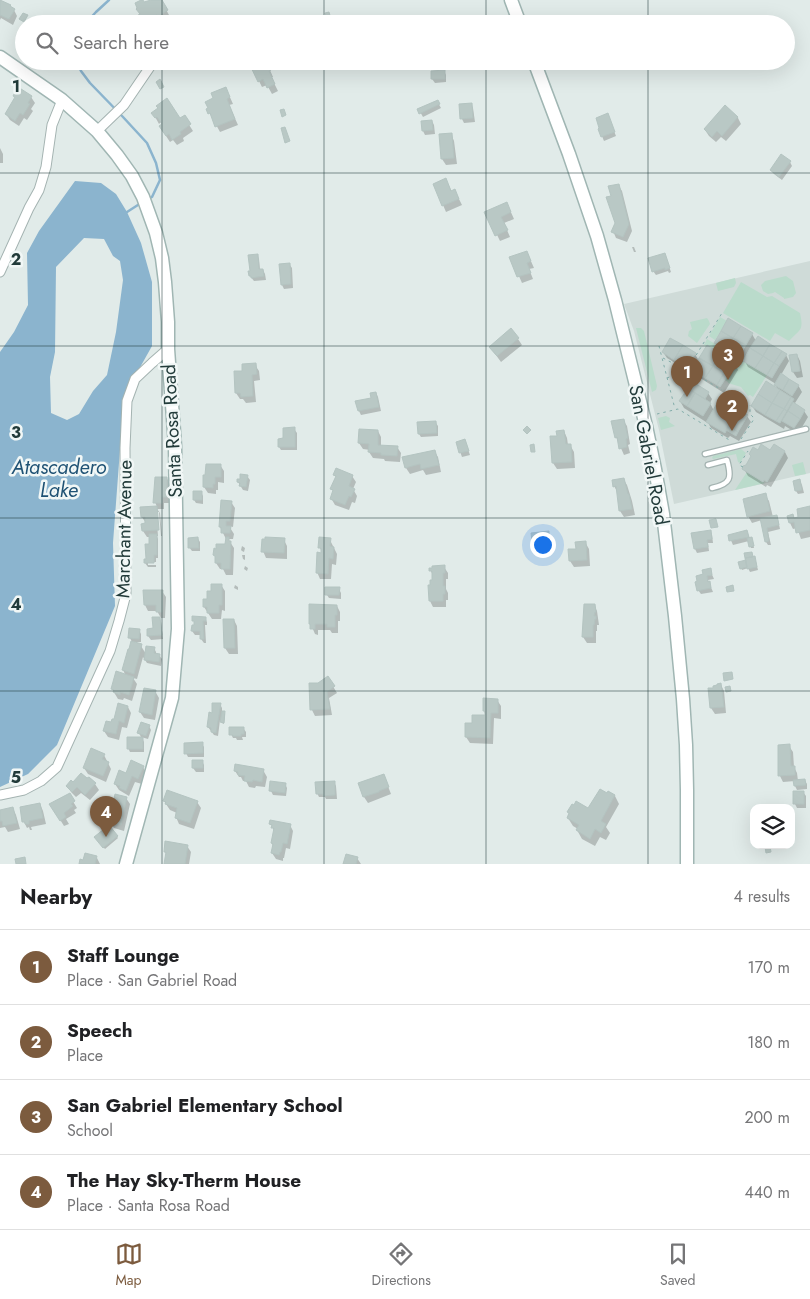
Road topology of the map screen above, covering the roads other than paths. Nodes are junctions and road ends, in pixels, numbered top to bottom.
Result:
1 (511, 0) edge
2 (517, 15) edge
3 (0, 56) edge
4 (15, 67) edge
5 (20, 70) edge
6 (148, 70) edge
7 (537, 70) edge
8 (62, 100) junction
9 (96, 131) junction
10 (0, 272) edge
11 (168, 349) junction
12 (806, 429) dead end
13 (705, 454) dead end
14 (708, 465) dead end
15 (712, 488) dead end
16 (0, 795) edge
17 (126, 864) edge
18 (687, 864) edge

1 - 2 street
3 - 4 street, Santa Rosa Road
5 - 8 street, Santa Rosa Road
6 - 9 street
7 - 18 street, San Gabriel Road
8 - 9 street, Santa Rosa Road
8 - 10 street
9 - 11 street, Santa Rosa Road
11 - 16 street, Marchant Avenue
11 - 17 street, Santa Rosa Road
12 - 13 lane
14 - 15 lane

